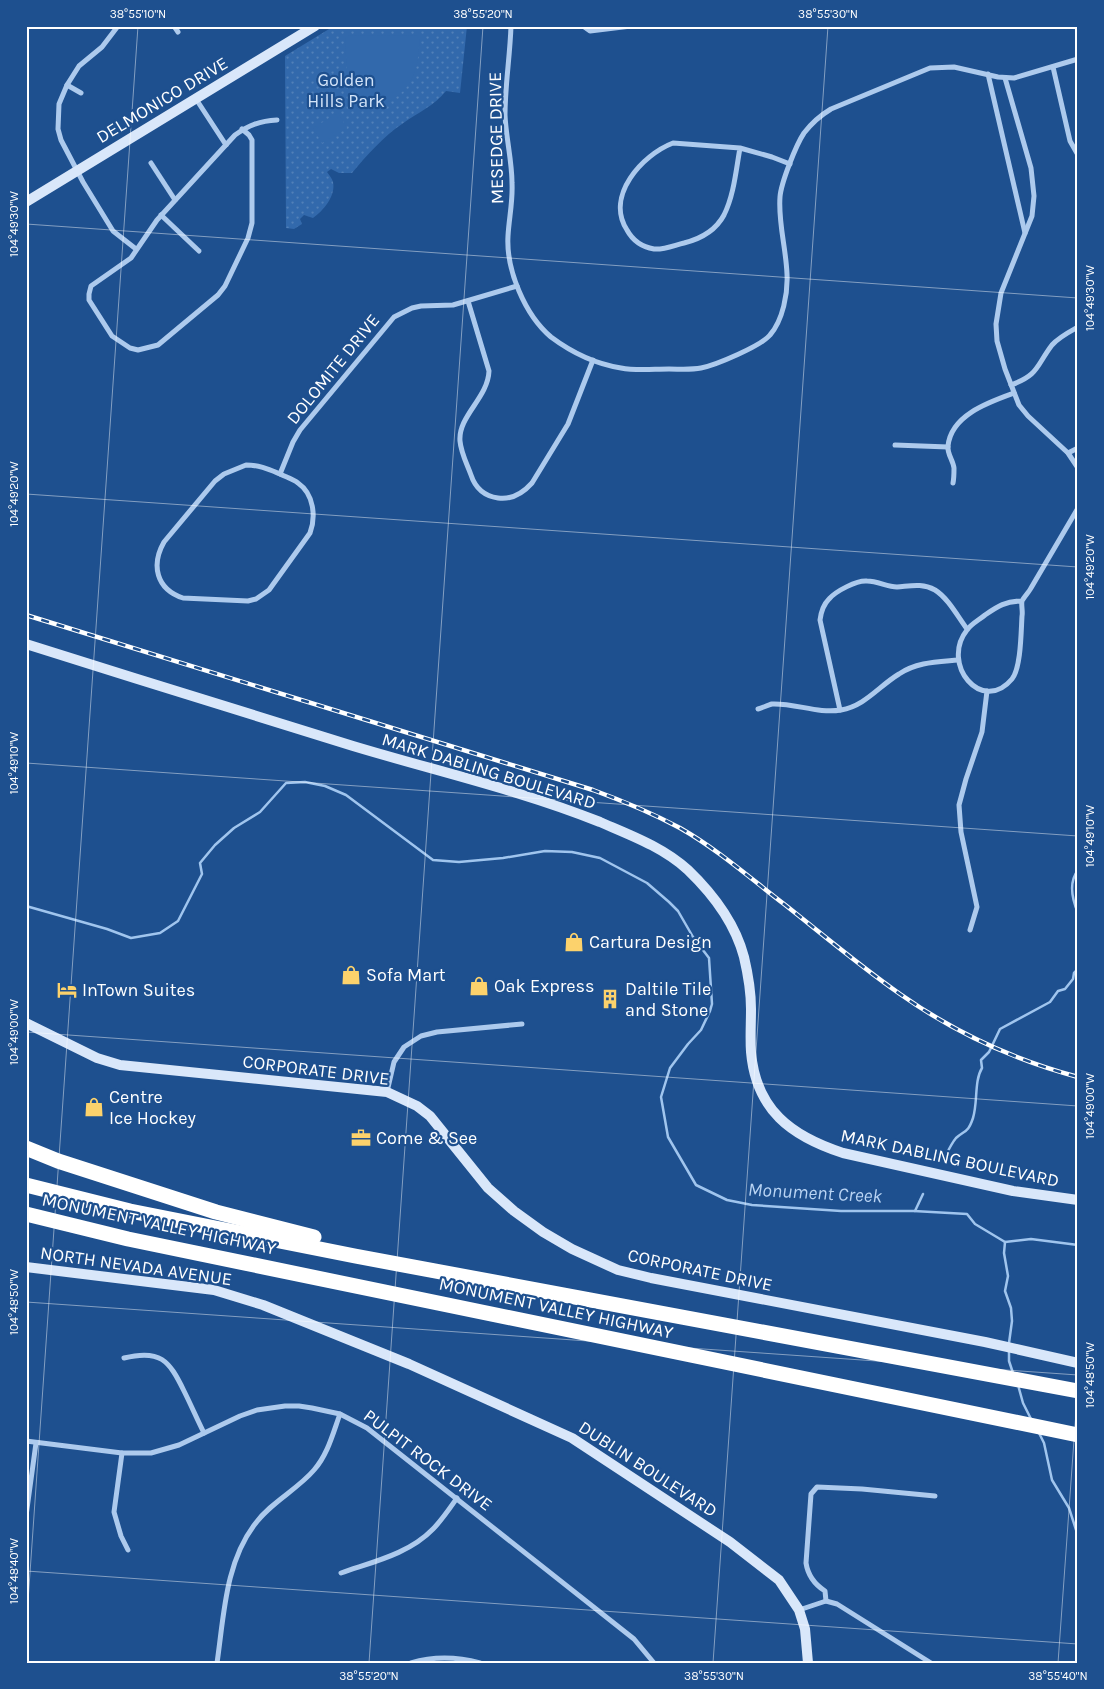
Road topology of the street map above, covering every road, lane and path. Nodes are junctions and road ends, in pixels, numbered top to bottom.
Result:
1 (118, 26) edge
2 (174, 26) edge
3 (315, 26) edge
4 (511, 26) edge
5 (584, 26) edge
6 (630, 26) edge
7 (178, 32) dead end
8 (1078, 59) edge
9 (1053, 67) junction
10 (988, 74) junction
11 (1006, 78) junction
12 (66, 84) junction
13 (81, 93) dead end
14 (196, 99) junction
15 (277, 120) dead end
16 (242, 129) junction
17 (226, 145) junction
18 (740, 148) junction
19 (1078, 155) edge
20 (151, 163) dead end
21 (790, 164) junction
22 (77, 171) junction
23 (175, 200) junction
24 (26, 202) edge
25 (161, 215) junction
26 (1025, 233) junction
27 (136, 249) junction
28 (199, 251) dead end
29 (517, 286) junction
30 (468, 301) junction
31 (1078, 327) edge
32 (593, 360) junction
33 (1011, 385) junction
34 (1014, 393) junction
35 (895, 445) dead end
36 (948, 447) junction
37 (1078, 448) edge
38 (1068, 453) junction
39 (1076, 462) edge
40 (1078, 468) edge
41 (280, 474) junction
42 (953, 483) dead end
43 (1078, 508) edge
44 (1022, 600) junction
45 (967, 629) junction
46 (26, 644) edge
47 (958, 660) junction
48 (987, 691) junction
49 (758, 709) dead end
50 (840, 710) junction
51 (970, 930) dead end
52 (26, 1023) edge
53 (522, 1024) dead end
54 (387, 1092) junction
55 (26, 1148) edge
56 (26, 1185) edge
57 (1078, 1200) edge
58 (26, 1214) edge
59 (26, 1222) edge
60 (128, 1239) junction
61 (26, 1267) edge
62 (438, 1272) junction
63 (124, 1358) dead end
64 (409, 1364) joint
65 (1078, 1364) edge
66 (1078, 1391) edge
67 (340, 1414) junction
68 (204, 1433) junction
69 (1078, 1435) edge
70 (26, 1441) edge
71 (36, 1443) junction
72 (122, 1453) junction
73 (935, 1496) dead end
74 (457, 1498) junction
75 (26, 1516) edge
76 (128, 1550) dead end
77 (341, 1573) dead end
78 (826, 1601) junction
79 (799, 1610) junction
80 (217, 1663) edge
81 (411, 1663) edge
82 (480, 1663) edge
83 (654, 1663) edge
84 (808, 1663) edge
85 (931, 1663) edge

1 - 12 street
2 - 7 street
3 - 14 street, DELMONICO DRIVE
4 - 29 street, MESEDGE DRIVE
5 - 6 street
8 - 9 street, MESEDGE DRIVE
9 - 11 street, MESEDGE DRIVE
9 - 19 street
10 - 11 street, MESEDGE DRIVE
10 - 21 street, MESEDGE DRIVE
10 - 26 street
11 - 26 street
12 - 13 street
12 - 22 street
14 - 17 street
14 - 22 street, DELMONICO DRIVE
15 - 16 street
16 - 17 street
16 - 27 street
17 - 23 street
18 - 18 street
18 - 21 street
20 - 23 street
21 - 32 street, MESEDGE DRIVE
22 - 24 street, DELMONICO DRIVE
22 - 27 street
23 - 25 street
25 - 27 street
25 - 28 street
26 - 33 street
29 - 30 street, DOLOMITE DRIVE
29 - 32 street, MESEDGE DRIVE
30 - 32 street
30 - 41 street, DOLOMITE DRIVE
31 - 33 street
33 - 34 street
34 - 36 street
34 - 38 street
35 - 36 street
36 - 42 street
37 - 38 street
38 - 39 street
39 - 40 street
41 - 41 street
43 - 44 street
44 - 45 street
44 - 48 street
45 - 47 street
45 - 50 street
46 - 57 street, MARK DABLING BOULEVARD
47 - 48 street
47 - 50 street
48 - 51 street
49 - 50 street
52 - 54 street, CORPORATE DRIVE
53 - 54 street
54 - 65 street, CORPORATE DRIVE
55 - 62 highway
56 - 62 highway, MONUMENT VALLEY HIGHWAY
58 - 60 highway, MONUMENT VALLEY HIGHWAY
59 - 60 highway
60 - 69 highway, MONUMENT VALLEY HIGHWAY
61 - 64 street, NORTH NEVADA AVENUE
62 - 66 highway, MONUMENT VALLEY HIGHWAY
63 - 68 street
64 - 79 street, DUBLIN BOULEVARD
67 - 68 street, PULPIT ROCK DRIVE
67 - 74 street, PULPIT ROCK DRIVE
67 - 80 street
68 - 72 street, PULPIT ROCK DRIVE
70 - 71 street, PULPIT ROCK DRIVE
71 - 72 street, PULPIT ROCK DRIVE
71 - 75 street
72 - 76 street
73 - 78 street
74 - 77 street
74 - 83 street, PULPIT ROCK DRIVE
78 - 79 street
78 - 85 street
79 - 84 street, DUBLIN BOULEVARD
81 - 82 street

